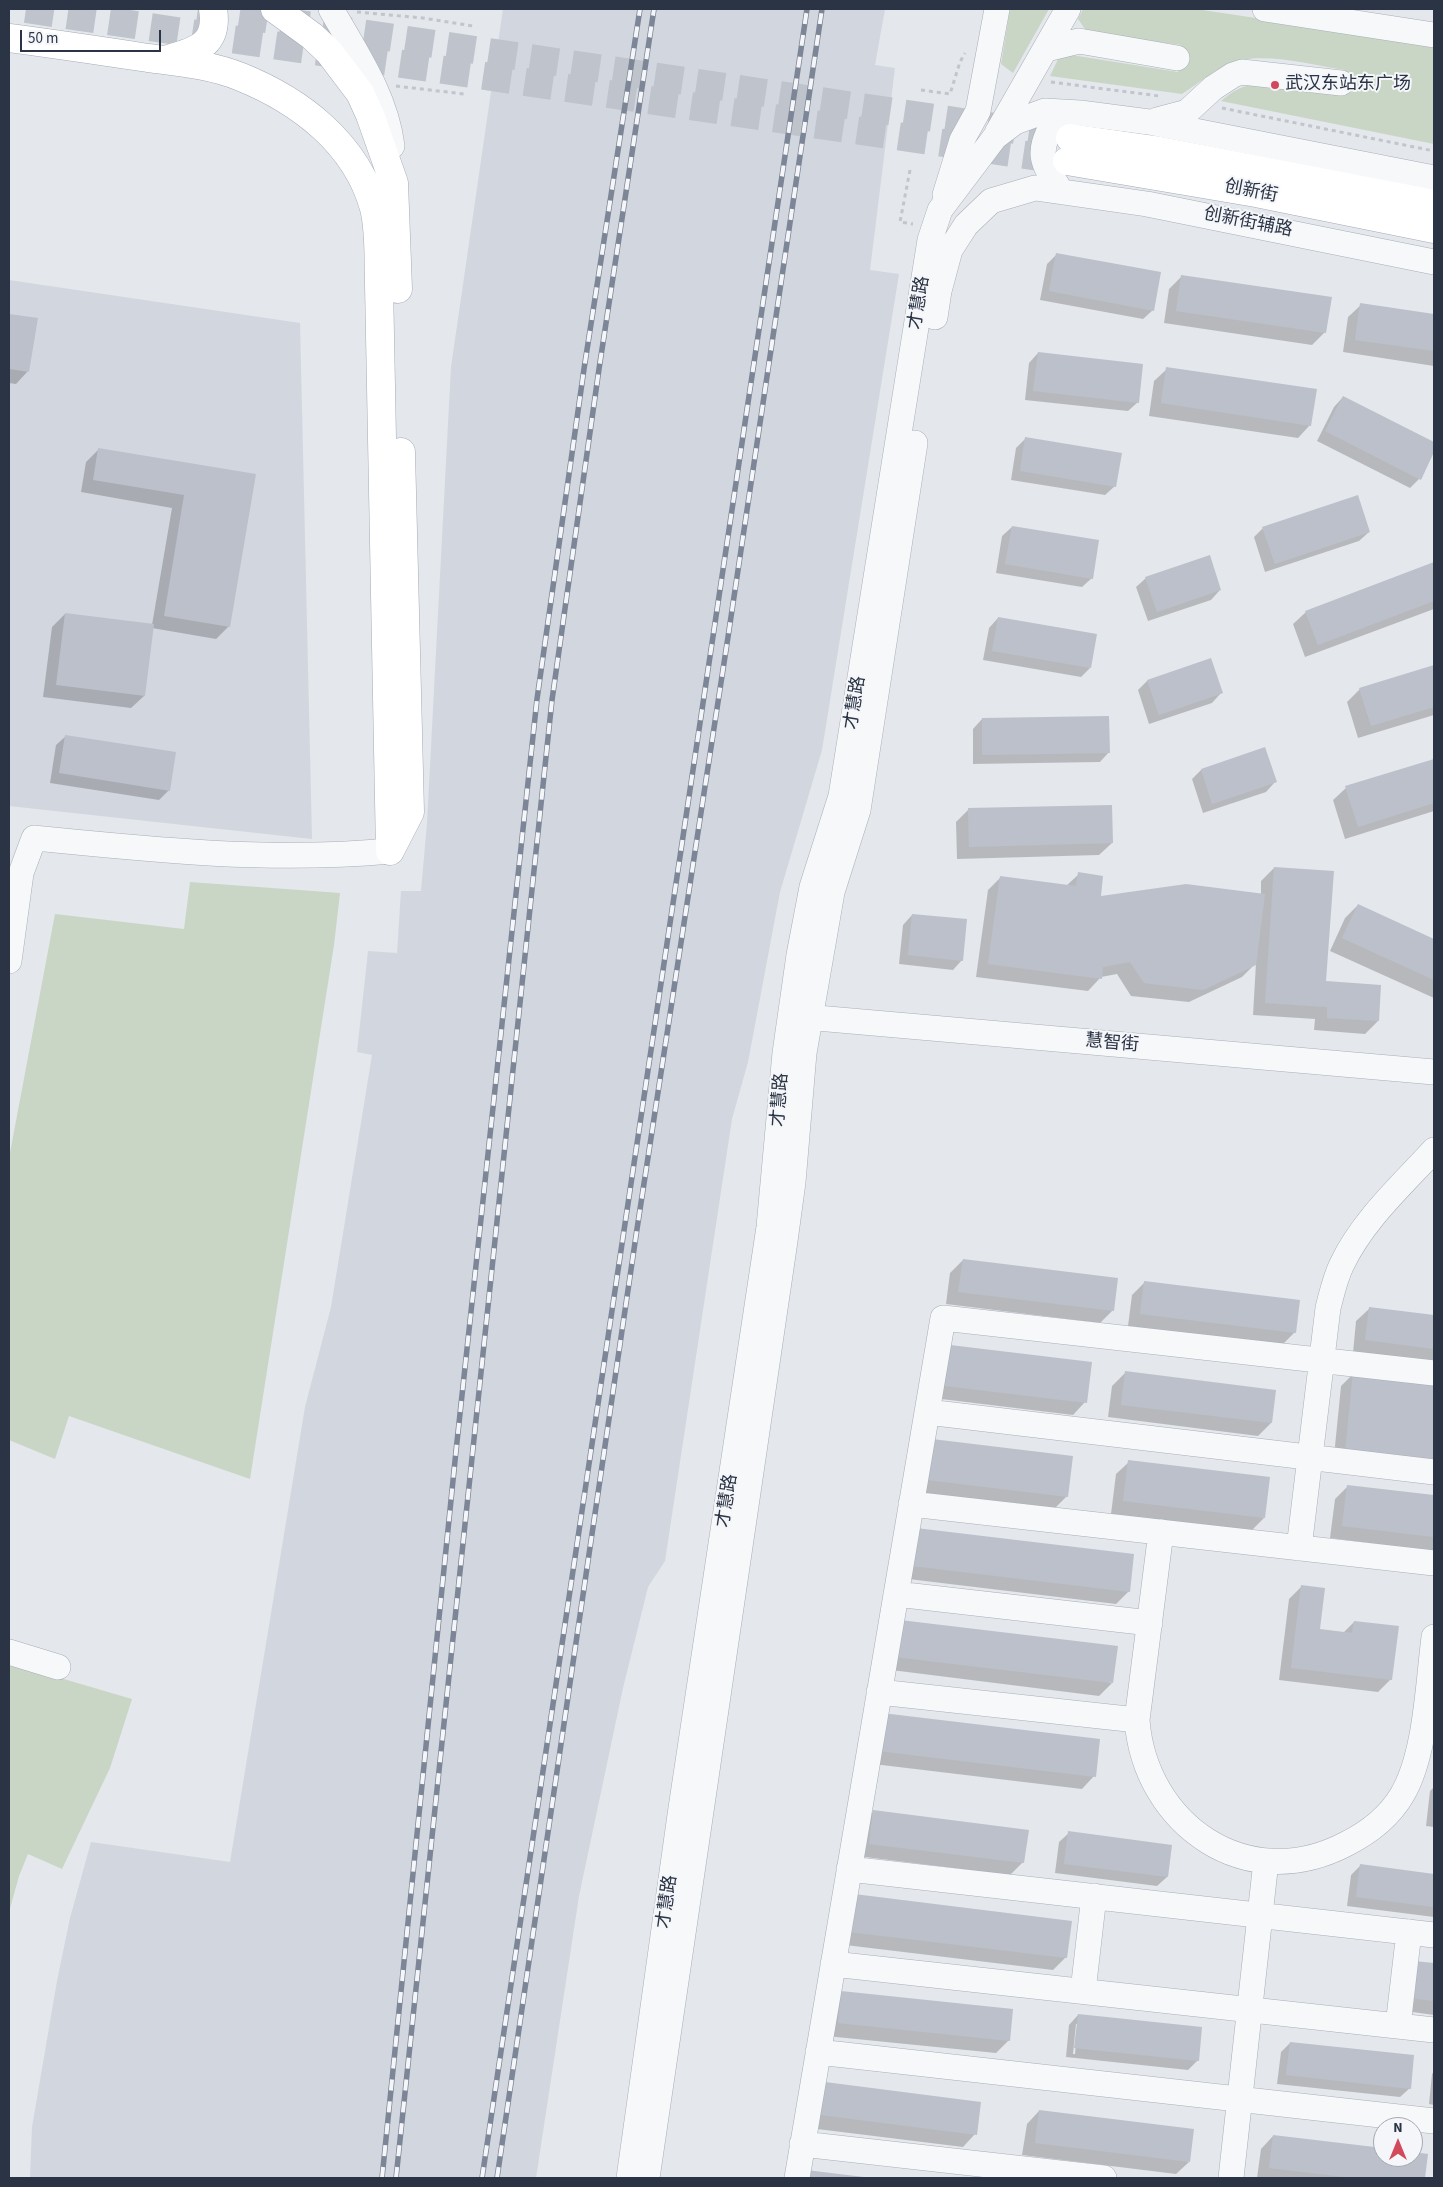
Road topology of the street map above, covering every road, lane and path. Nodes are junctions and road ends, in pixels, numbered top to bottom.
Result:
1 (213, 9) edge
2 (274, 9) edge
3 (366, 9) edge
4 (997, 9) edge
5 (1068, 9) edge
6 (1266, 9) edge
7 (342, 11) edge
8 (369, 13) junction
9 (473, 26) dead end
10 (1434, 35) edge
11 (9, 38) edge
12 (1046, 49) junction
13 (1177, 58) dead end
14 (164, 60) junction
15 (960, 62) dead end
16 (1049, 81) dead end
17 (1341, 83) dead end
18 (411, 87) dead end
19 (921, 90) dead end
20 (464, 94) dead end
21 (1167, 98) dead end
22 (1222, 108) dead end
23 (1080, 113) junction
24 (1149, 122) junction
25 (995, 137) junction
26 (1434, 151) edge
27 (910, 170) dead end
28 (1434, 178) edge
29 (394, 183) junction
30 (1061, 191) junction
31 (1434, 204) edge
32 (940, 210) junction
33 (918, 225) dead end
34 (1434, 229) edge
35 (1434, 262) edge
36 (390, 851) junction
37 (9, 961) edge
38 (801, 1010) junction
39 (1434, 1060) edge
40 (1434, 1072) edge
41 (1434, 1150) edge
42 (1322, 1360) junction
43 (1434, 1373) edge
44 (927, 1412) junction
45 (1310, 1458) junction
46 (1434, 1472) edge
47 (911, 1504) junction
48 (1161, 1532) junction
49 (1299, 1548) junction
50 (1434, 1563) edge
51 (896, 1594) junction
52 (1150, 1623) junction
53 (1434, 1648) edge
54 (9, 1652) edge
55 (58, 1667) dead end
56 (879, 1692) junction
57 (1137, 1720) junction
58 (1427, 1754) edge
59 (1266, 1861) junction
60 (849, 1869) junction
61 (1094, 1896) junction
62 (1260, 1915) junction
63 (1409, 1932) junction
64 (1434, 1935) edge
65 (833, 1964) junction
66 (1083, 1991) junction
67 (1250, 2010) junction
68 (1398, 2026) junction
69 (1434, 2030) edge
70 (818, 2052) junction
71 (1240, 2100) junction
72 (1434, 2122) edge
73 (802, 2144) junction
74 (1052, 2175) edge
75 (629, 2178) edge
76 (647, 2178) edge
77 (797, 2178) edge
78 (1104, 2178) edge
79 (1231, 2178) edge

1 - 14 main road
2 - 29 main road
3 - 8 path
4 - 32 street
5 - 12 street
6 - 10 street
7 - 8 path
7 - 29 street
8 - 9 path
11 - 14 main road
12 - 13 street
12 - 25 street
14 - 36 main road
15 - 19 path
16 - 21 path
17 - 24 street
18 - 20 path
22 - 26 path
23 - 24 street
23 - 25 street, 才慧路
23 - 30 street
24 - 28 street
25 - 32 street, 才慧路
27 - 33 path
29 - 36 main road
30 - 35 street, 创新街辅路
30 - 38 street, 才慧路
31 - 34 main road, 创新街
32 - 38 street, 才慧路
36 - 37 street
38 - 39 street, 慧智街
38 - 40 street, 慧智街
38 - 75 street, 才慧路
38 - 76 street, 才慧路
41 - 42 street
42 - 43 street
42 - 44 street
42 - 45 street
44 - 45 street
44 - 47 street
45 - 46 street
45 - 49 street
47 - 48 street
47 - 51 street
48 - 49 street
48 - 52 street
49 - 50 street
51 - 52 street
51 - 56 street
52 - 57 street
53 - 58 street
54 - 55 street
56 - 57 street
56 - 60 street
57 - 59 street
58 - 59 street
59 - 62 street
60 - 61 street
60 - 65 street
61 - 62 street
61 - 66 street
62 - 63 street
62 - 67 street
63 - 64 street
63 - 68 street
65 - 66 street
65 - 70 street
66 - 67 street
67 - 68 street
67 - 71 street
68 - 69 street
70 - 71 street
70 - 73 street
71 - 72 street
71 - 79 street
73 - 74 street
73 - 77 street
74 - 78 street

